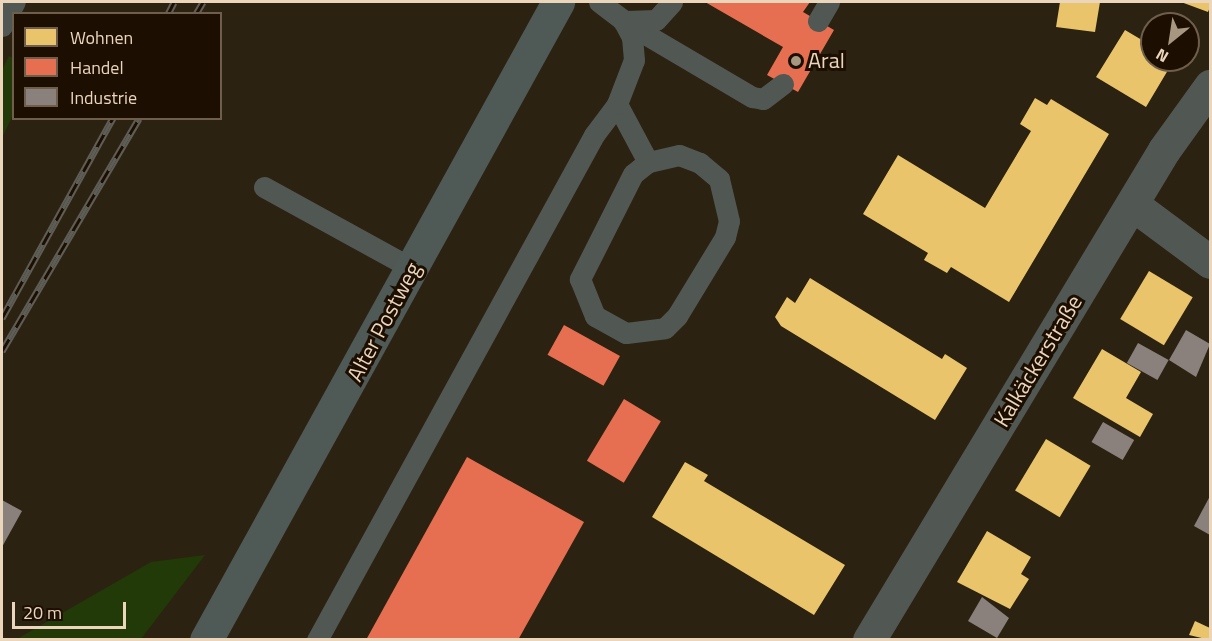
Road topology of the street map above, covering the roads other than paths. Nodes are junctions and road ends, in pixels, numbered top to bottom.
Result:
1 (15, 2) edge
2 (558, 2) edge
3 (599, 2) edge
4 (672, 2) edge
5 (829, 2) edge
6 (623, 20) junction
7 (818, 21) dead end
8 (2, 26) edge
9 (783, 84) dead end
10 (1210, 86) edge
11 (617, 104) junction
12 (648, 162) junction
13 (264, 187) dead end
14 (1132, 204) junction
15 (1210, 262) edge
16 (413, 269) junction
17 (206, 639) edge
18 (317, 639) edge
19 (869, 639) edge

1 - 8 lane
2 - 16 main road, Alter Postweg
3 - 6 lane
4 - 6 lane
5 - 7 lane
6 - 9 lane
6 - 11 lane
10 - 14 street, Kalkäckerstraße
11 - 12 lane
11 - 18 lane
12 - 12 lane
13 - 16 lane
14 - 15 street
14 - 19 street, Kalkäckerstraße
16 - 17 main road, Alter Postweg

